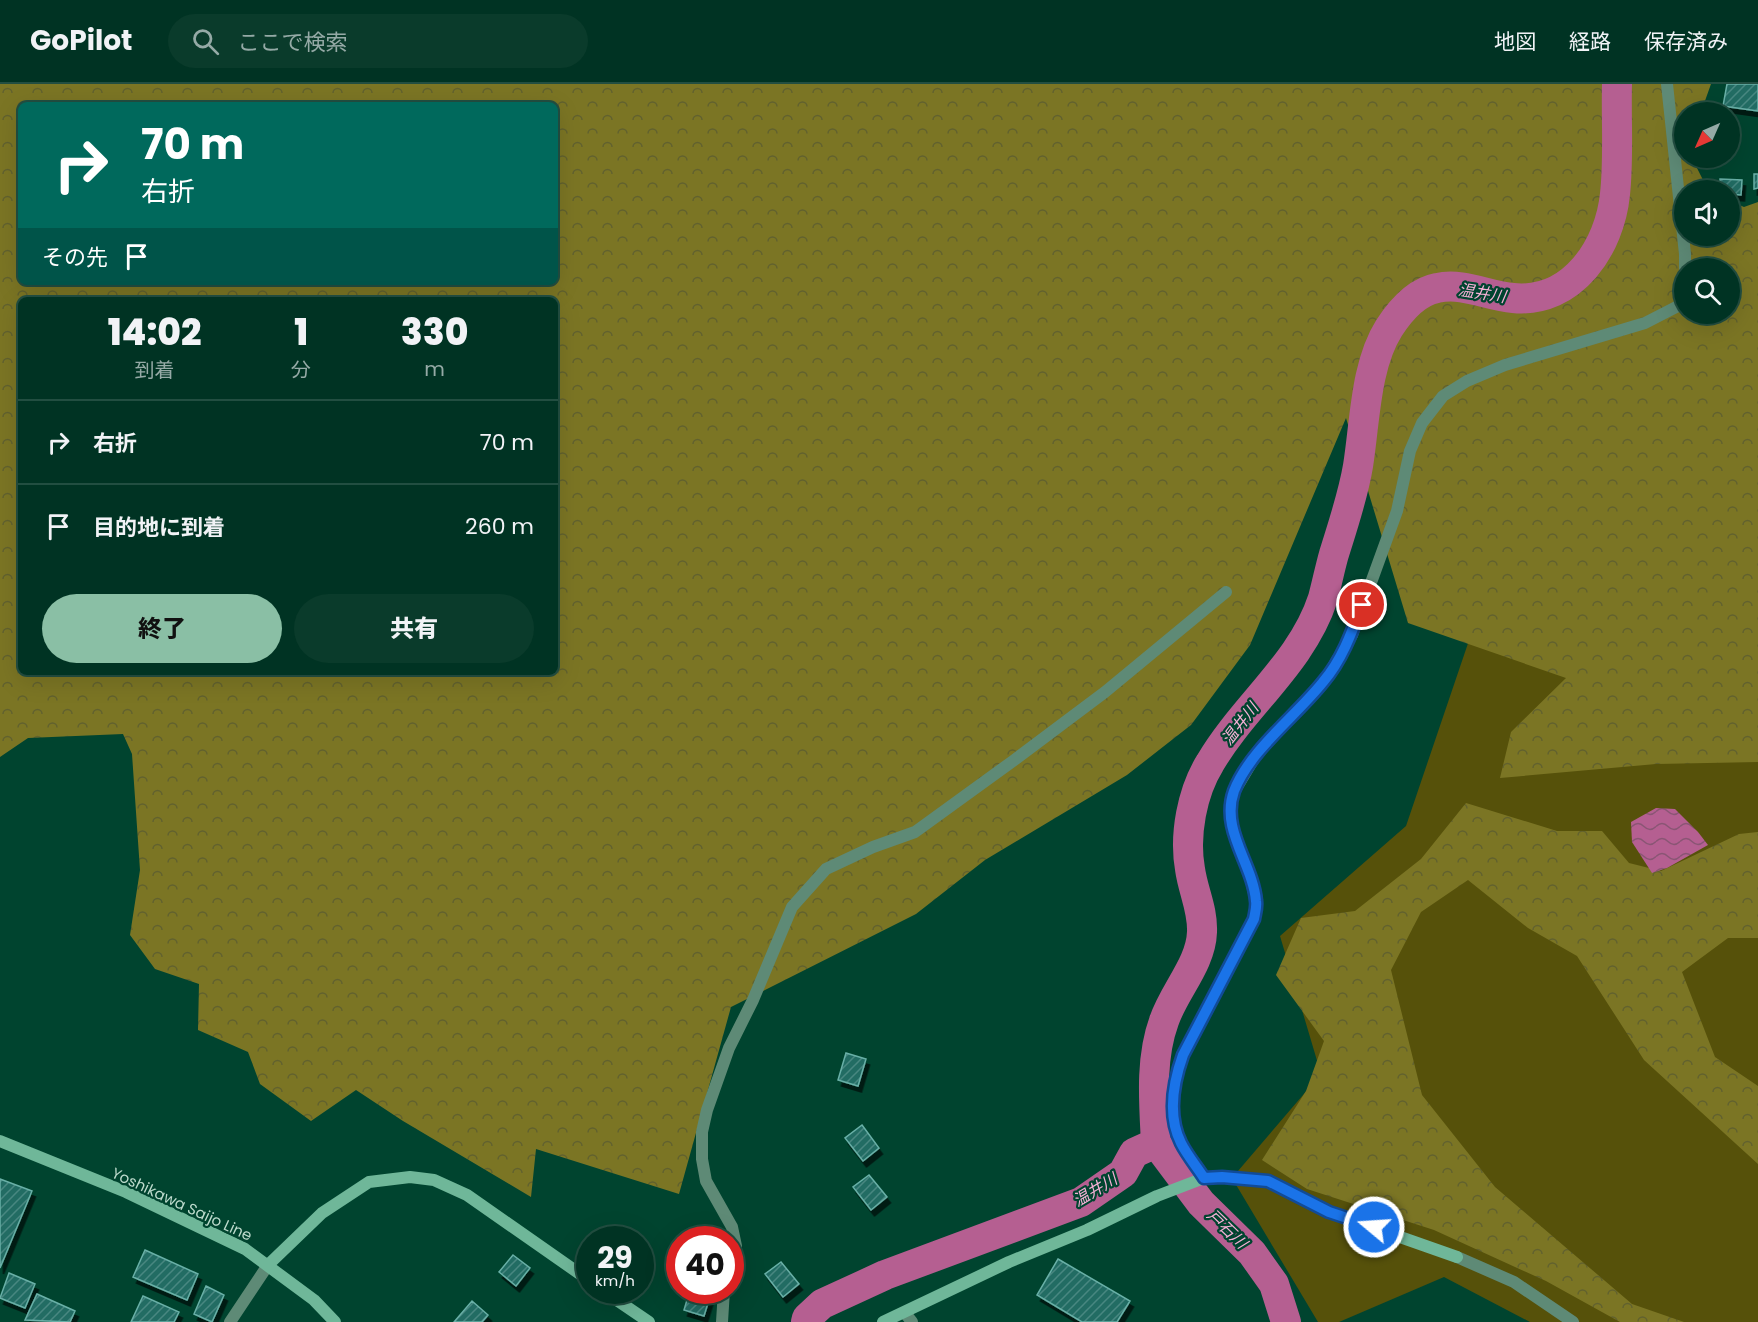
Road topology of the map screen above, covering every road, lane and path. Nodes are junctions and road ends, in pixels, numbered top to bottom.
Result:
1 (1666, 84) edge
2 (1684, 258) edge
3 (1674, 308) edge
4 (1226, 592) dead end
5 (0, 1142) edge
6 (1204, 1178) junction
7 (731, 1226) edge
8 (268, 1265) junction
9 (576, 1271) edge
10 (622, 1304) edge
11 (723, 1304) edge
12 (909, 1317) edge
13 (230, 1322) edge
14 (335, 1322) edge
15 (648, 1322) edge
16 (722, 1322) edge
17 (883, 1322) edge
18 (1573, 1322) edge

1 - 2 street
3 - 6 street
4 - 7 street
5 - 8 street, Yoshikawa Saijo Line
6 - 12 street
6 - 18 street
8 - 9 street
8 - 13 street
8 - 14 street, Yoshikawa Saijo Line
10 - 15 street
11 - 16 street
12 - 17 street

